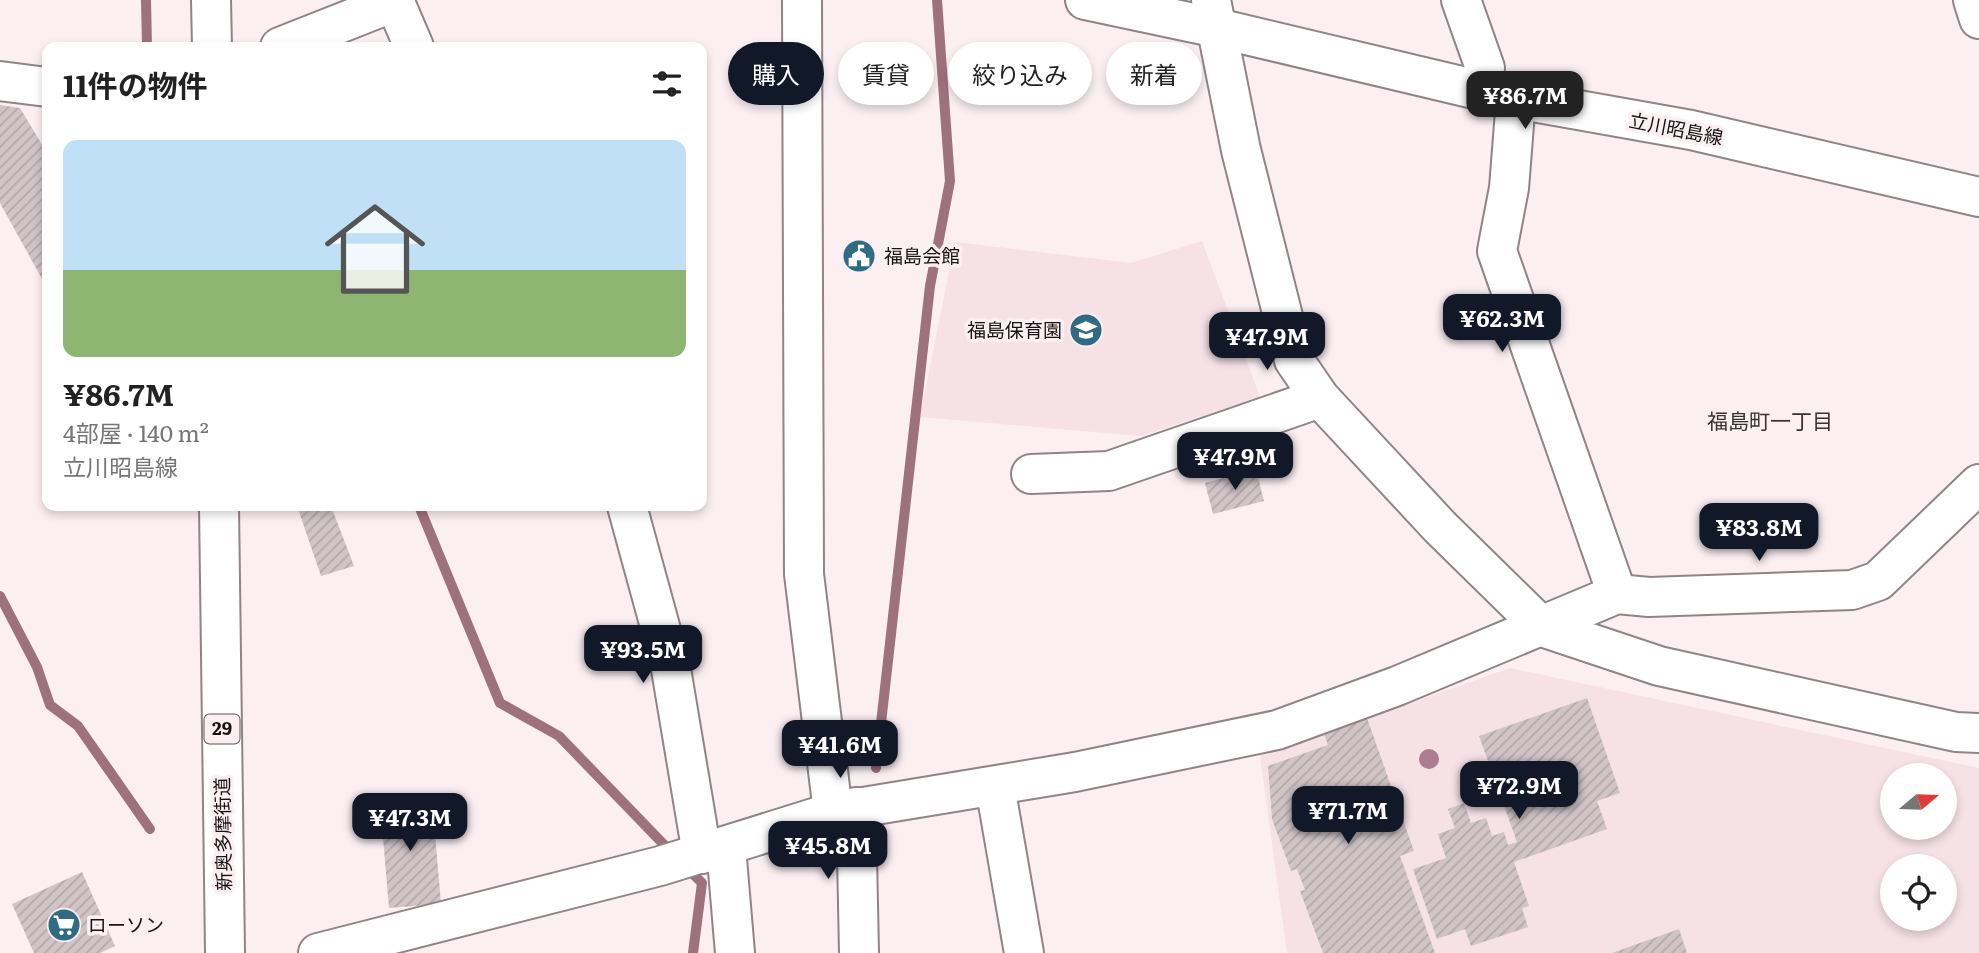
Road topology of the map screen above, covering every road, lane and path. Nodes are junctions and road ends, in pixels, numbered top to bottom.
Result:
1 (211, 0) edge
2 (802, 0) edge
3 (1085, 0) edge
4 (1461, 0) edge
5 (1973, 0) edge
6 (394, 1) edge
7 (1214, 14) edge
8 (1979, 19) edge
9 (212, 42) edge
10 (292, 42) edge
11 (412, 42) edge
12 (0, 81) edge
13 (42, 86) edge
14 (1500, 95) junction
15 (1979, 197) edge
16 (1320, 398) junction
17 (1031, 474) dead end
18 (1979, 484) edge
19 (219, 511) edge
20 (628, 511) edge
21 (1618, 594) junction
22 (1542, 627) junction
23 (1979, 733) edge
24 (995, 786) junction
25 (844, 809) junction
26 (695, 856) junction
27 (225, 953) edge
28 (318, 953) edge
29 (735, 953) edge
30 (859, 953) edge
31 (1024, 953) edge

1 - 9 street
2 - 25 street
3 - 7 street, 立川昭島線
4 - 14 street
5 - 8 street
6 - 10 street
6 - 11 street
7 - 14 street, 立川昭島線
7 - 16 street
12 - 13 street
14 - 15 street, 立川昭島線
14 - 21 street
16 - 17 street
16 - 22 street
18 - 21 street
19 - 27 street, 新奥多摩街道 / 29
20 - 26 street
21 - 22 street
22 - 23 street
22 - 24 street
24 - 25 street
24 - 31 street
25 - 26 street
25 - 30 street
26 - 28 street
26 - 29 street

